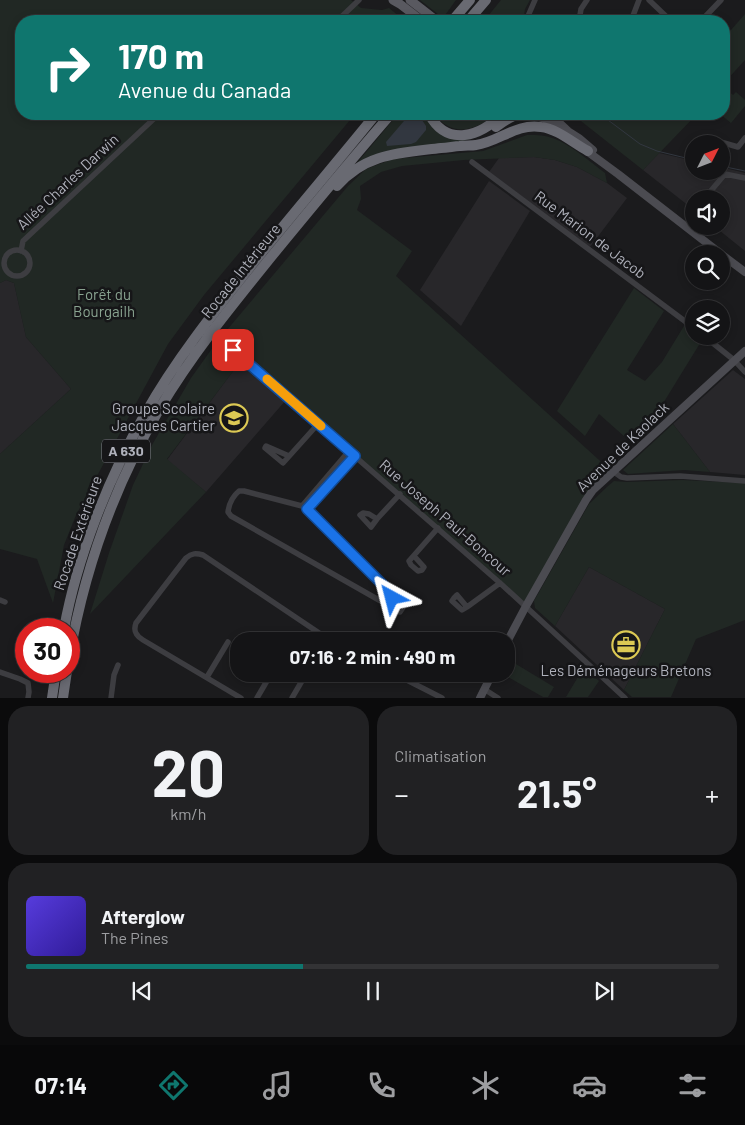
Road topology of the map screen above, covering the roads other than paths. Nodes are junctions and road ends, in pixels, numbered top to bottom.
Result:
1 (359, 0) edge
2 (393, 0) edge
3 (410, 0) edge
4 (461, 0) edge
5 (470, 0) edge
6 (486, 0) edge
7 (536, 0) edge
8 (587, 0) edge
9 (639, 0) edge
10 (649, 0) edge
11 (721, 0) edge
12 (343, 15) edge
13 (414, 15) edge
14 (430, 15) edge
15 (450, 15) edge
16 (457, 15) edge
17 (475, 15) edge
18 (528, 15) edge
19 (580, 15) edge
20 (633, 15) edge
21 (665, 15) edge
22 (707, 15) edge
23 (153, 120) edge
24 (371, 120) edge
25 (386, 120) edge
26 (433, 120) edge
27 (495, 120) edge
28 (506, 120) edge
29 (546, 120) edge
30 (556, 120) edge
31 (745, 138) edge
32 (730, 145) edge
33 (462, 146) junction
34 (588, 152) junction
35 (472, 162) dead end
36 (618, 174) junction
37 (745, 178) edge
38 (712, 190) edge
39 (288, 236) junction
40 (709, 245) edge
41 (21, 251) junction
42 (730, 261) edge
43 (745, 271) edge
44 (685, 321) edge
45 (715, 345) edge
46 (233, 350) dead end
47 (745, 351) edge
48 (734, 360) junction
49 (745, 372) edge
50 (318, 424) junction
51 (349, 451) junction
52 (289, 456) dead end
53 (355, 456) junction
54 (614, 472) junction
55 (745, 481) edge
56 (400, 494) junction
57 (304, 507) junction
58 (377, 519) dead end
59 (438, 528) junction
60 (414, 556) dead end
61 (500, 583) junction
62 (391, 593) junction
63 (383, 602) junction
64 (526, 606) junction
65 (467, 607) dead end
66 (67, 618) edge
67 (77, 618) edge
68 (314, 632) edge
69 (512, 632) edge
70 (228, 642) dead end
71 (118, 665) dead end
72 (0, 672) edge
73 (207, 677) junction
74 (266, 682) edge
75 (301, 682) edge
76 (411, 682) edge
77 (488, 682) edge
78 (54, 683) edge
79 (64, 683) edge
80 (484, 689) junction
81 (28, 698) edge
82 (52, 698) edge
83 (62, 698) edge
84 (111, 698) edge
85 (241, 698) edge
86 (257, 698) edge
87 (292, 698) edge
88 (442, 698) edge
89 (480, 698) edge
90 (498, 698) edge
91 (626, 698) edge

1 - 12 street
2 - 13 main road
3 - 14 main road
4 - 15 highway
5 - 16 highway
6 - 17 highway
7 - 18 street
8 - 19 street
9 - 20 street
10 - 21 street
11 - 22 street
23 - 41 street, Allée Charles Darwin
24 - 66 highway, Rocade Extérieure / A 630
25 - 39 highway, Rocade Intérieure / A 630
26 - 27 highway
28 - 33 highway
29 - 34 main road
30 - 36 main road
31 - 32 street
33 - 34 highway
33 - 39 highway
34 - 36 main road
35 - 44 street, Rue Marion de Jacob
36 - 40 main road
37 - 38 street
39 - 67 highway, Rocade Intérieure / A 630
41 - 41 street
42 - 43 main road
45 - 48 street
46 - 50 street, Rue Joseph Paul-Boncour
47 - 48 main road, Avenue de Kaolack
48 - 49 street
48 - 54 main road, Avenue de Kaolack
50 - 51 street, Rue Joseph Paul-Boncour
50 - 52 street
51 - 53 street, Rue Joseph Paul-Boncour
51 - 57 street
53 - 56 street, Rue Joseph Paul-Boncour
53 - 57 street
54 - 55 street
54 - 64 main road, Avenue de Kaolack
56 - 58 street
56 - 59 street, Rue Joseph Paul-Boncour
57 - 62 street
57 - 63 street
59 - 60 street
59 - 61 street, Rue Joseph Paul-Boncour
61 - 64 street, Rue Joseph Paul-Boncour
61 - 65 street
62 - 63 street
62 - 63 street
64 - 69 main road, Avenue de Kaolack
64 - 91 street, Rue Joseph Paul-Boncour
68 - 73 street
70 - 73 street
71 - 84 street
72 - 81 street
73 - 85 street
74 - 86 street
75 - 87 street
76 - 88 street
77 - 80 main road
78 - 82 highway
79 - 83 highway
80 - 89 main road
80 - 90 street

